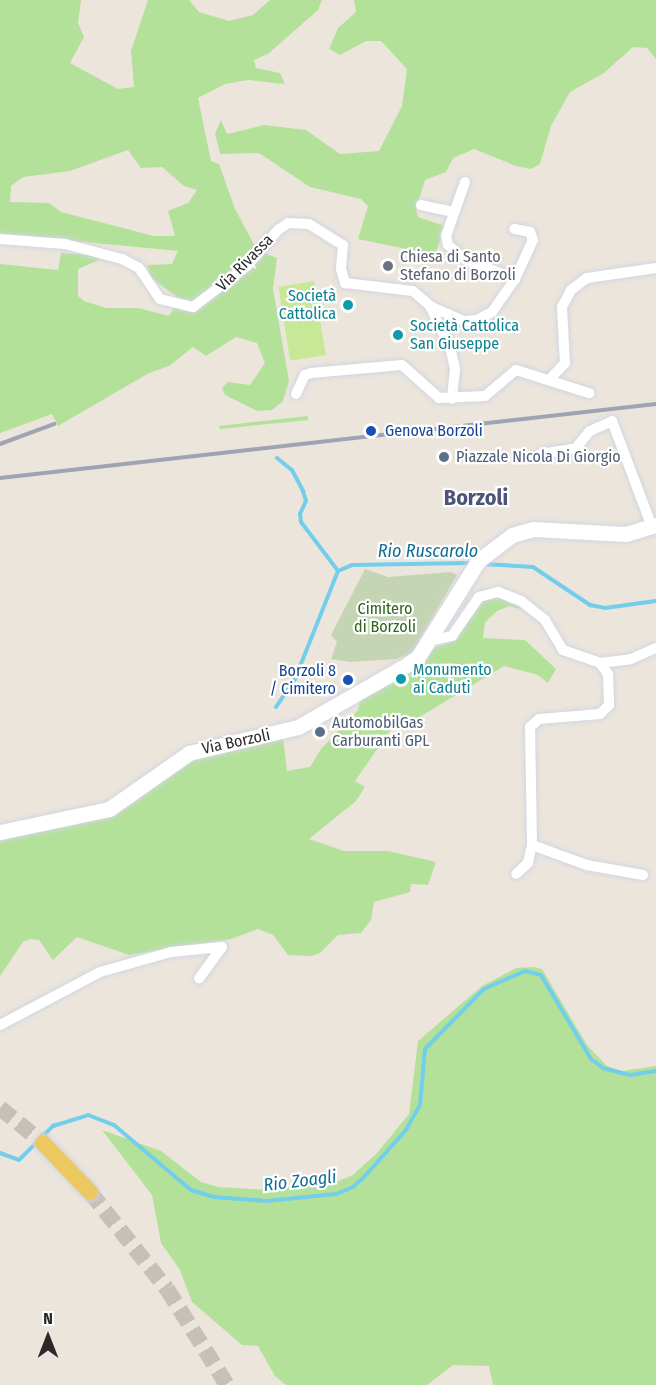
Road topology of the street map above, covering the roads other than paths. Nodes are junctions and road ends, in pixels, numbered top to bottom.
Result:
1 (465, 182) dead end
2 (421, 205) dead end
3 (454, 213) junction
4 (514, 229) dead end
5 (0, 239) edge
6 (656, 268) edge
7 (515, 279) junction
8 (430, 306) junction
9 (550, 379) junction
10 (589, 393) dead end
11 (296, 394) dead end
12 (452, 399) junction
13 (540, 454) dead end
14 (654, 526) edge
15 (428, 641) junction
16 (656, 648) edge
17 (600, 663) junction
18 (0, 832) edge
19 (532, 845) junction
20 (516, 874) dead end
21 (644, 875) dead end
22 (199, 979) dead end
23 (0, 1025) edge
24 (44, 1143) tunnel mouth
25 (90, 1192) tunnel mouth

1 - 3 street
2 - 3 street
3 - 7 street
4 - 7 street
5 - 8 street, Via Rivassa
6 - 9 street
7 - 8 street
8 - 12 street
9 - 10 street
9 - 12 street
11 - 12 street
13 - 14 street
14 - 15 main road, Via Borzoli
15 - 17 street, Via Borzoli
15 - 18 main road, Via Borzoli
16 - 17 street
17 - 19 street
19 - 20 street
19 - 21 street
22 - 23 street
24 - 25 main road

